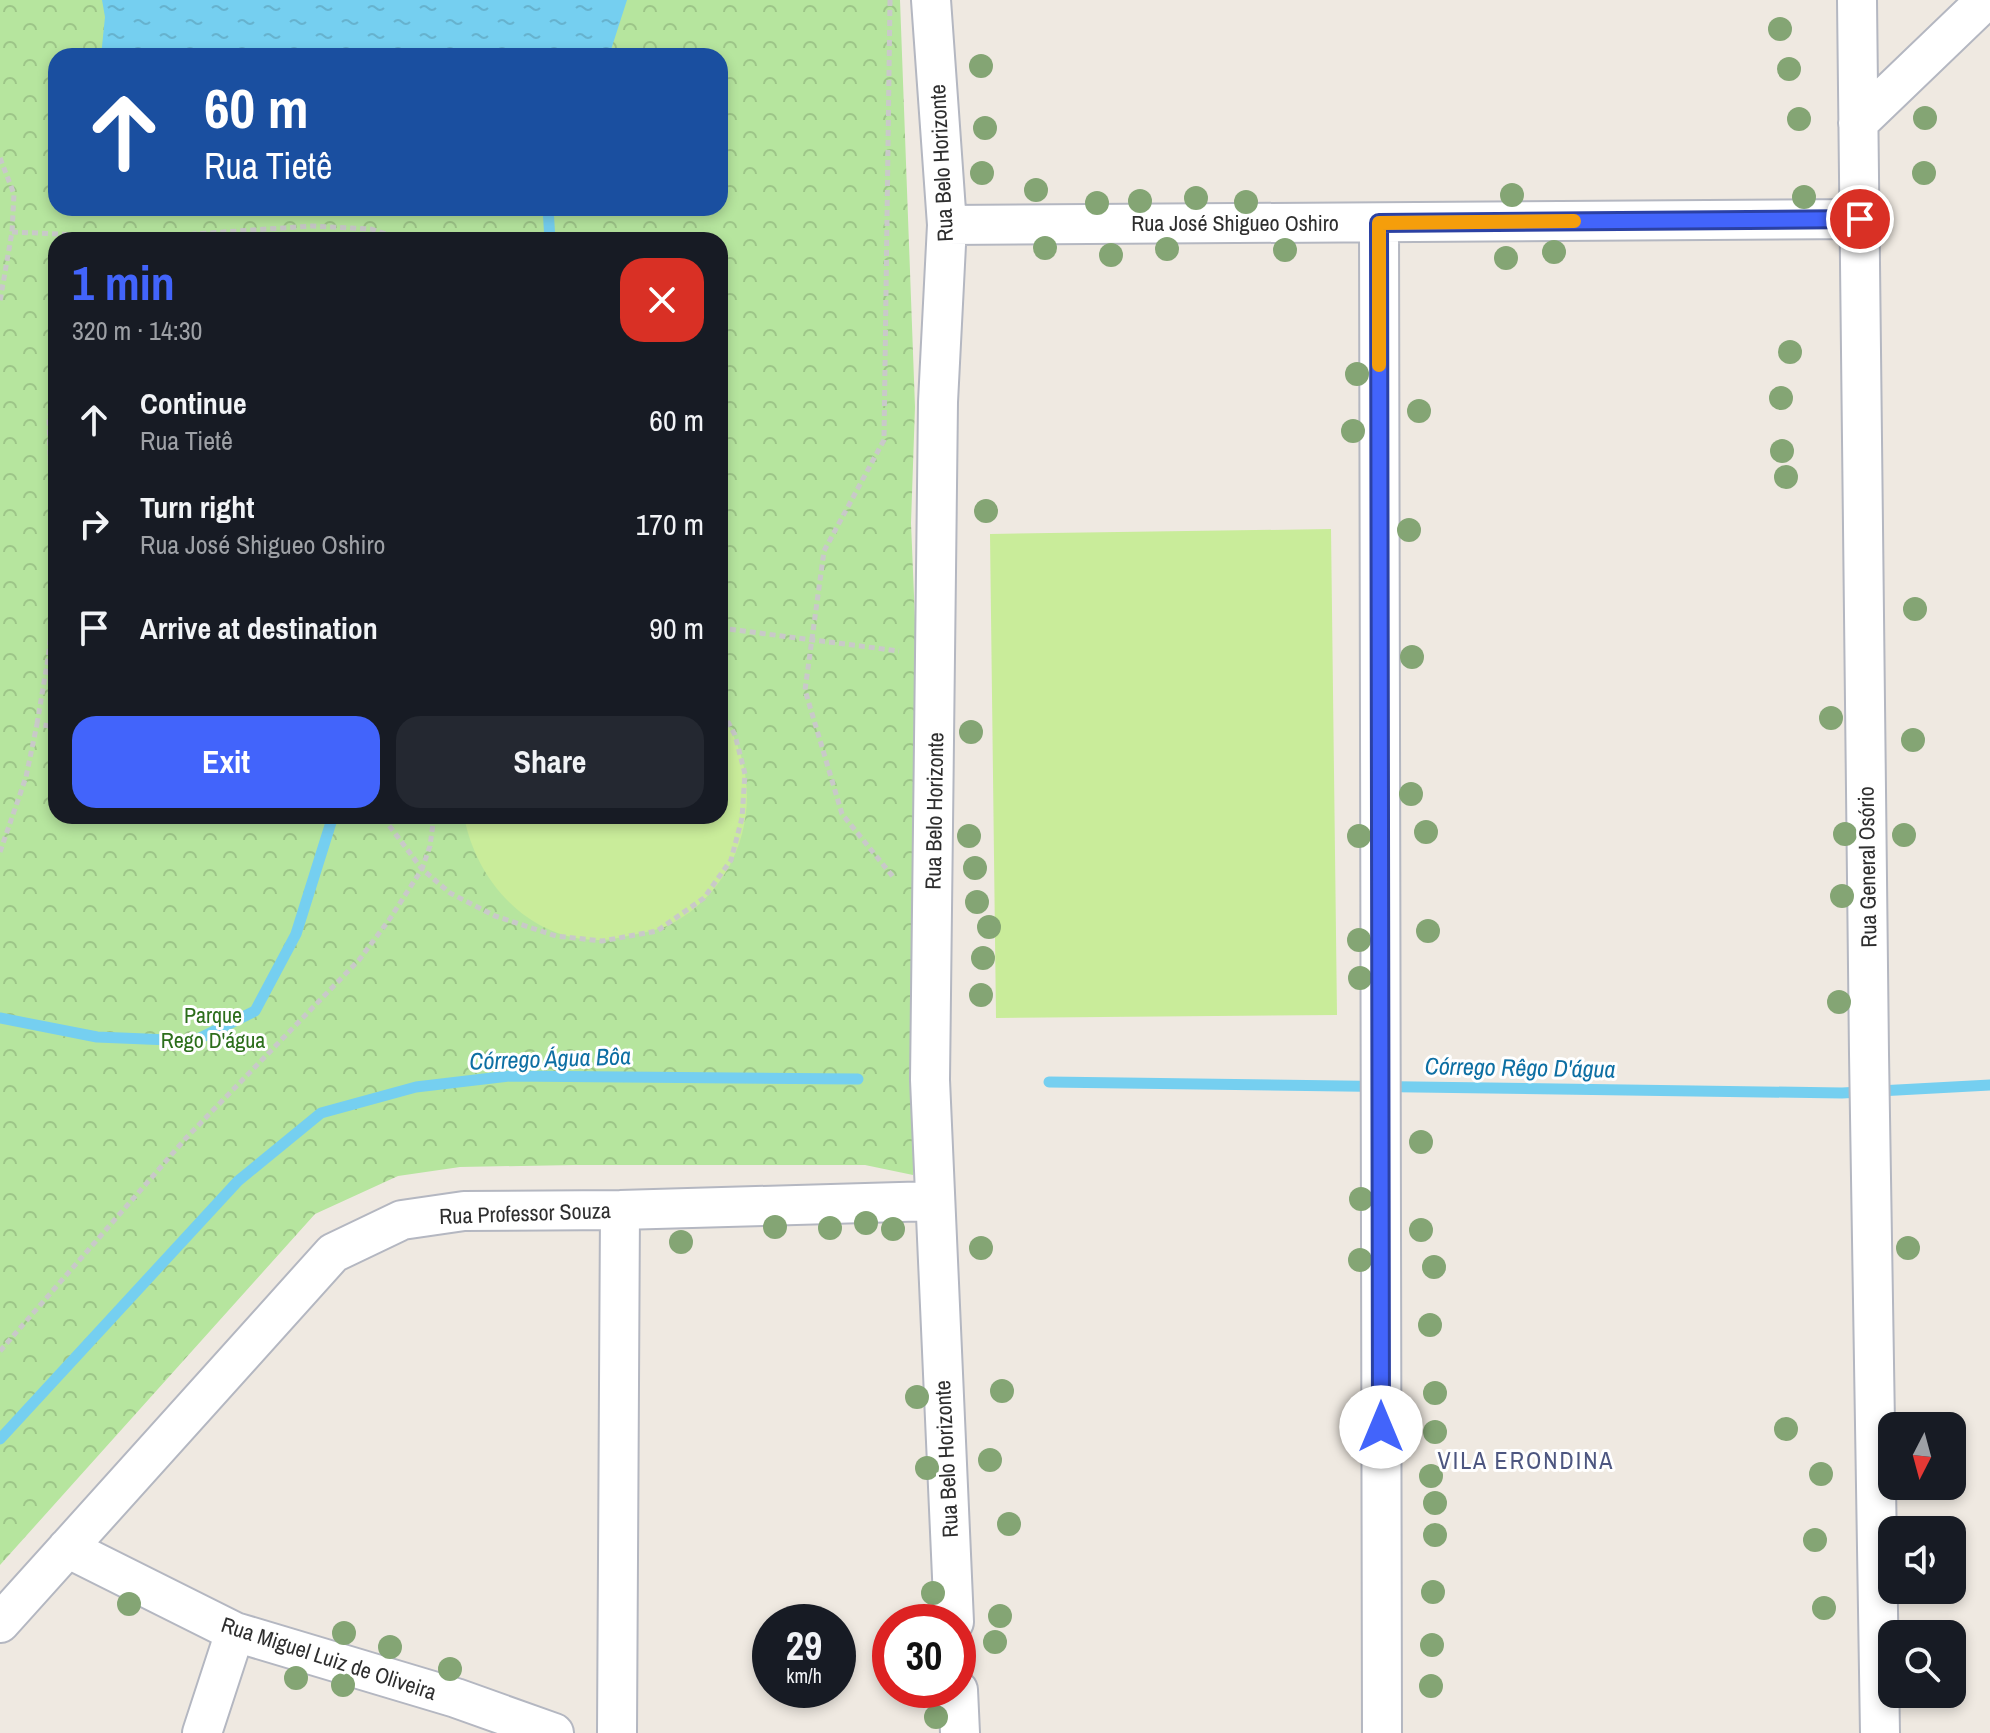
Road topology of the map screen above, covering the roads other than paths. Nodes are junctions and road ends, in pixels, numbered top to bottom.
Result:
1 (931, 0) edge
2 (1857, 0) edge
3 (1986, 0) edge
4 (1858, 123) junction
5 (1860, 219) junction
6 (1379, 223) junction
7 (947, 225) junction
8 (934, 1201) junction
9 (620, 1210) junction
10 (67, 1548) junction
11 (953, 1604) edge
12 (0, 1623) edge
13 (235, 1632) junction
14 (959, 1708) edge
15 (202, 1733) edge
16 (554, 1733) edge
17 (617, 1733) edge
18 (960, 1733) edge
19 (1382, 1733) edge
20 (1880, 1733) edge

1 - 7 street, Rua Belo Horizonte
2 - 4 street, Rua General Osório
3 - 4 street
4 - 5 street, Rua General Osório
5 - 6 street, Rua José Shigueo Oshiro
5 - 20 street, Rua General Osório
6 - 7 street, Rua José Shigueo Oshiro
6 - 19 street
7 - 8 street, Rua Belo Horizonte
8 - 9 street, Rua Professor Souza
8 - 11 street, Rua Belo Horizonte
9 - 10 street, Rua Professor Souza
9 - 17 street
10 - 12 street, Rua Professor Souza
10 - 13 street, Rua Miguel Luiz de Oliveira
13 - 15 street
13 - 16 street, Rua Miguel Luiz de Oliveira
14 - 18 street

